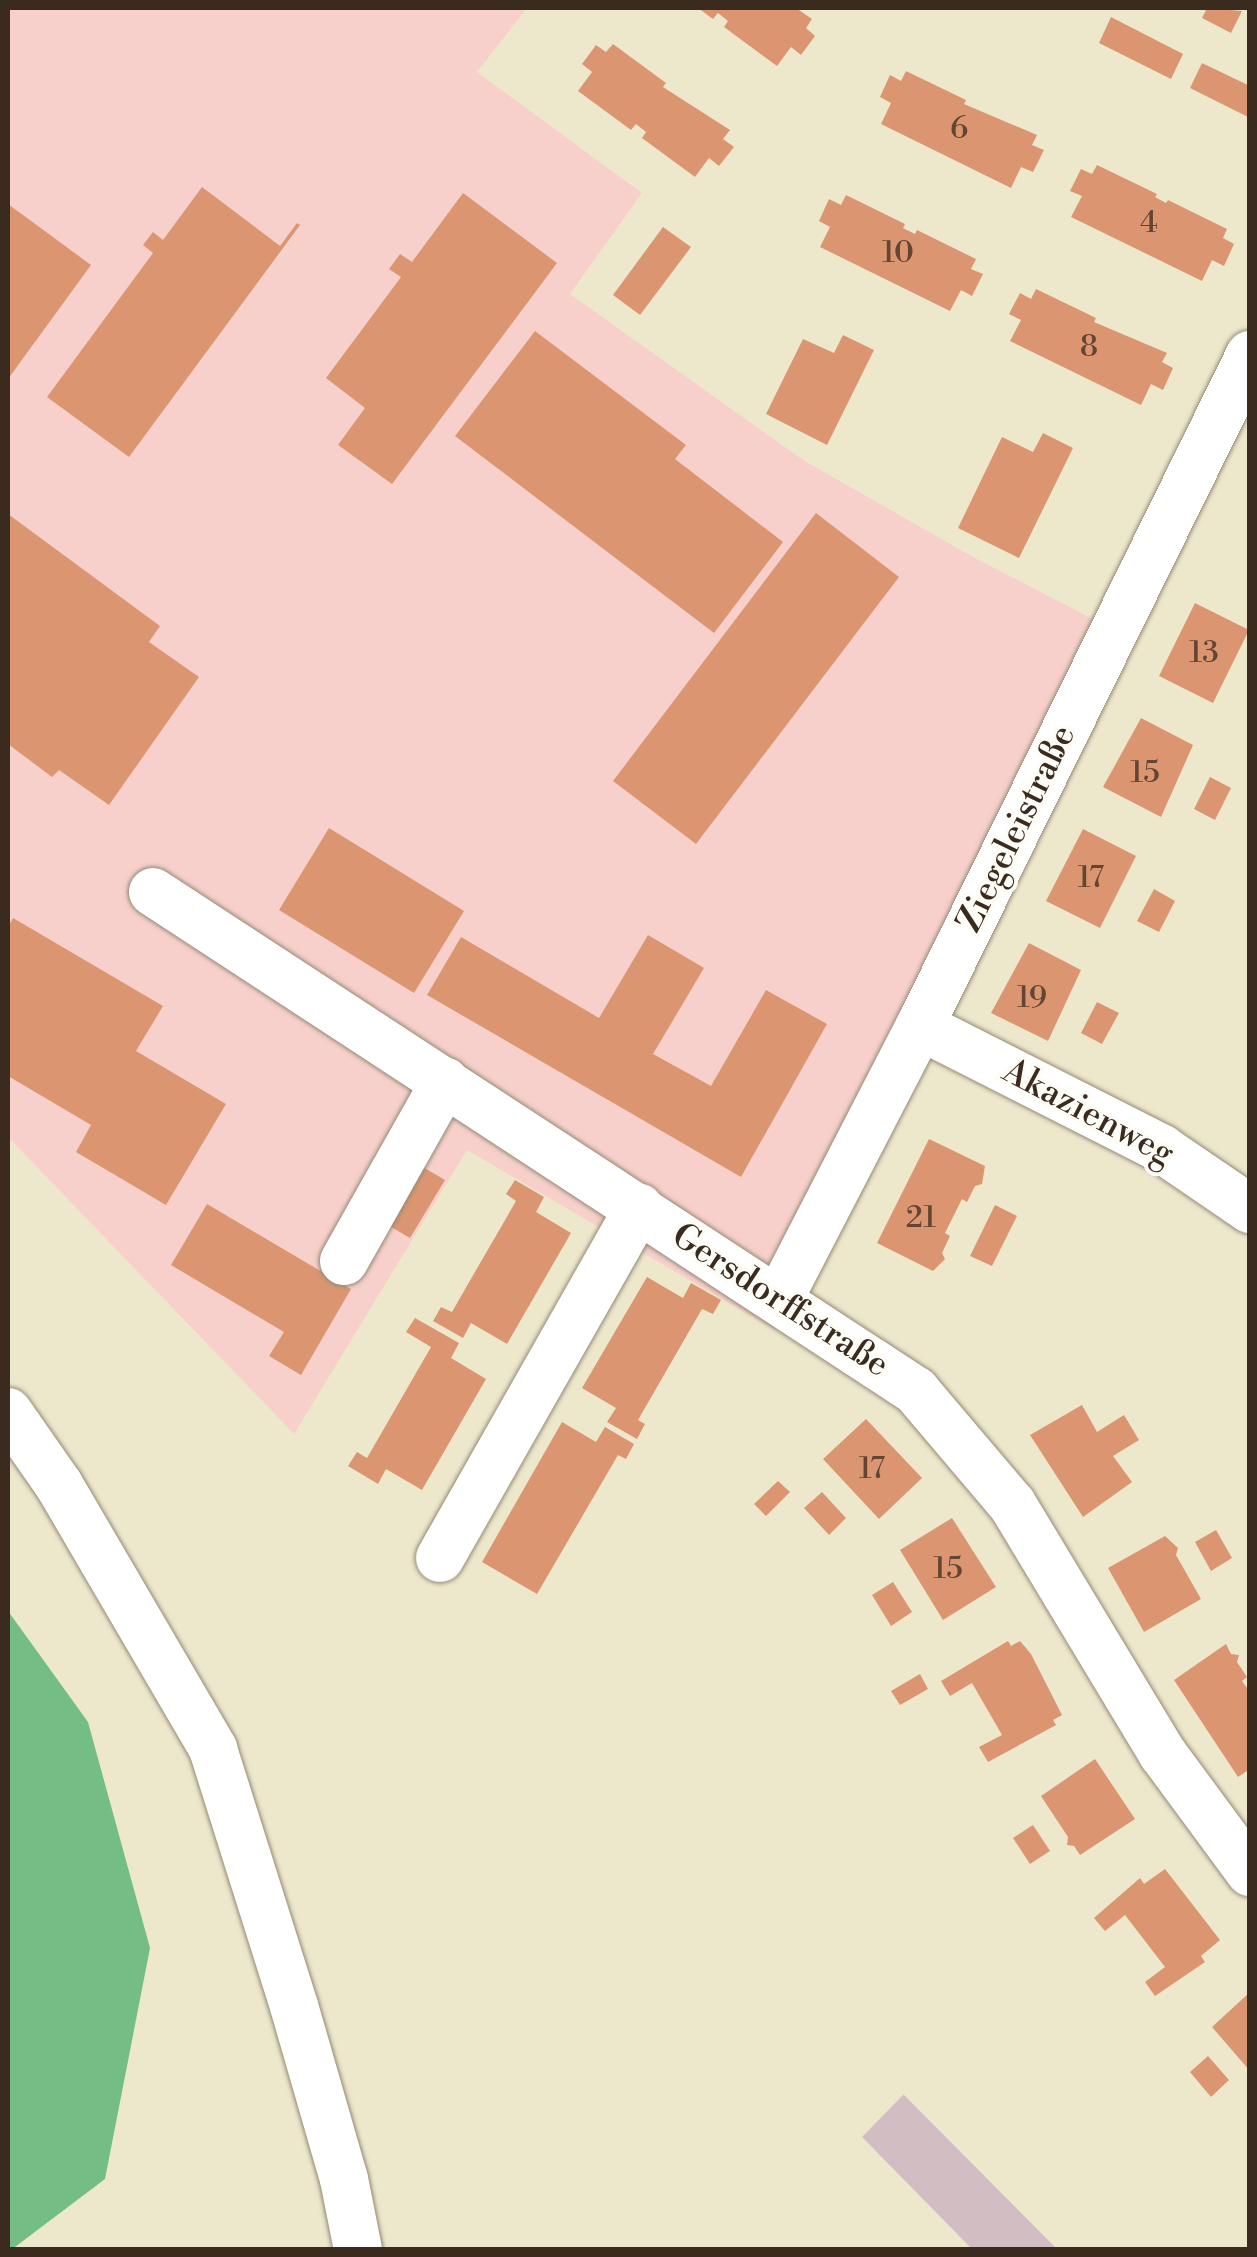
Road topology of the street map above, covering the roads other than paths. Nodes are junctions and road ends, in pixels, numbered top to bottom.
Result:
1 (1250, 356) edge
2 (153, 892) dead end
3 (920, 1026) junction
4 (446, 1082) junction
5 (639, 1208) junction
6 (1250, 1210) edge
7 (344, 1260) dead end
8 (778, 1299) junction
9 (8, 1412) edge
10 (440, 1558) dead end
11 (1250, 1872) edge
12 (358, 2250) edge

1 - 3 street, Ziegeleistraße
2 - 4 street, Gersdorffstraße
3 - 6 street, Akazienweg
3 - 8 street, Ziegeleistraße
4 - 5 street, Gersdorffstraße
4 - 7 street
5 - 8 street, Gersdorffstraße
5 - 10 street
8 - 11 street, Gersdorffstraße
9 - 12 street

